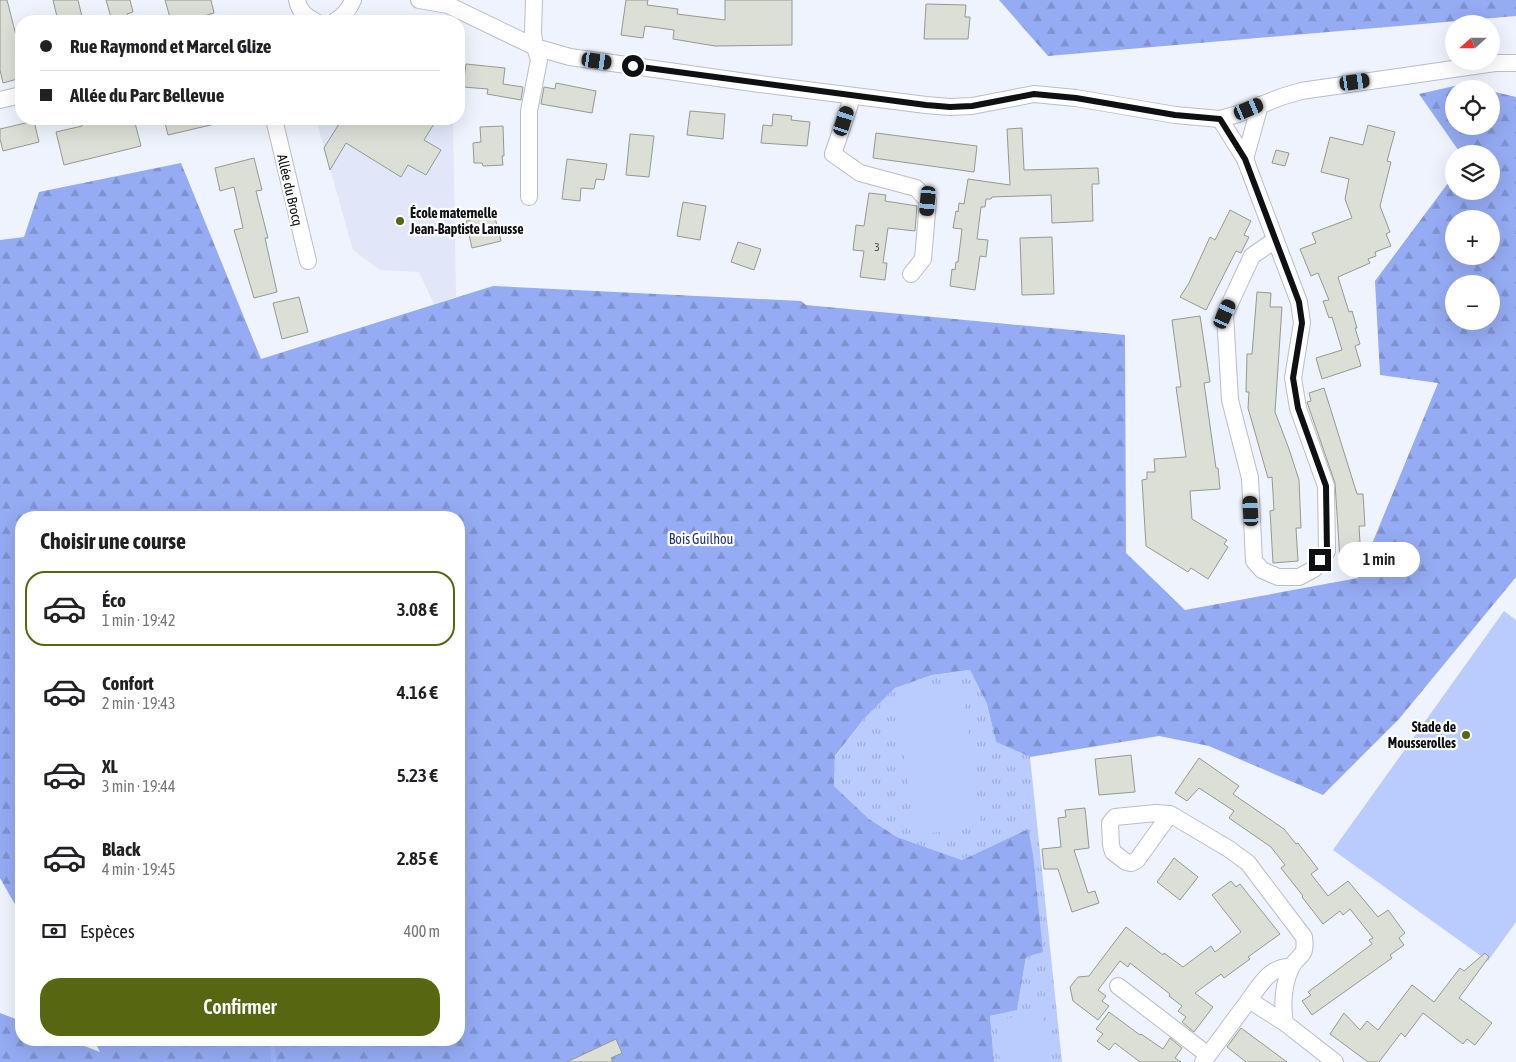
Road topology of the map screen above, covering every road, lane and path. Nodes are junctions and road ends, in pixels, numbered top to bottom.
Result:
1 (353, 0) edge
2 (419, 0) edge
3 (534, 0) edge
4 (345, 15) edge
5 (535, 47) junction
6 (1516, 63) edge
7 (15, 96) edge
8 (851, 96) junction
9 (0, 100) edge
10 (1260, 105) junction
11 (1220, 119) junction
12 (275, 125) edge
13 (1245, 159) junction
14 (529, 197) dead end
15 (1275, 240) junction
16 (308, 261) dead end
17 (911, 274) dead end
18 (1170, 814) dead end
19 (1291, 967) junction
20 (1118, 986) dead end
21 (1249, 1000) junction
22 (1285, 1023) junction
23 (1205, 1059) edge
24 (1335, 1062) edge

1 - 4 street
2 - 5 street
3 - 5 street
5 - 8 street
5 - 14 street
6 - 10 street
7 - 9 street
8 - 11 street
8 - 17 street
10 - 11 street
10 - 13 street
11 - 13 street
12 - 16 street, Allée du Brocq
13 - 15 street
15 - 15 street
18 - 19 street
19 - 21 street
19 - 22 street
20 - 23 street
21 - 22 street
21 - 23 street
22 - 24 street

